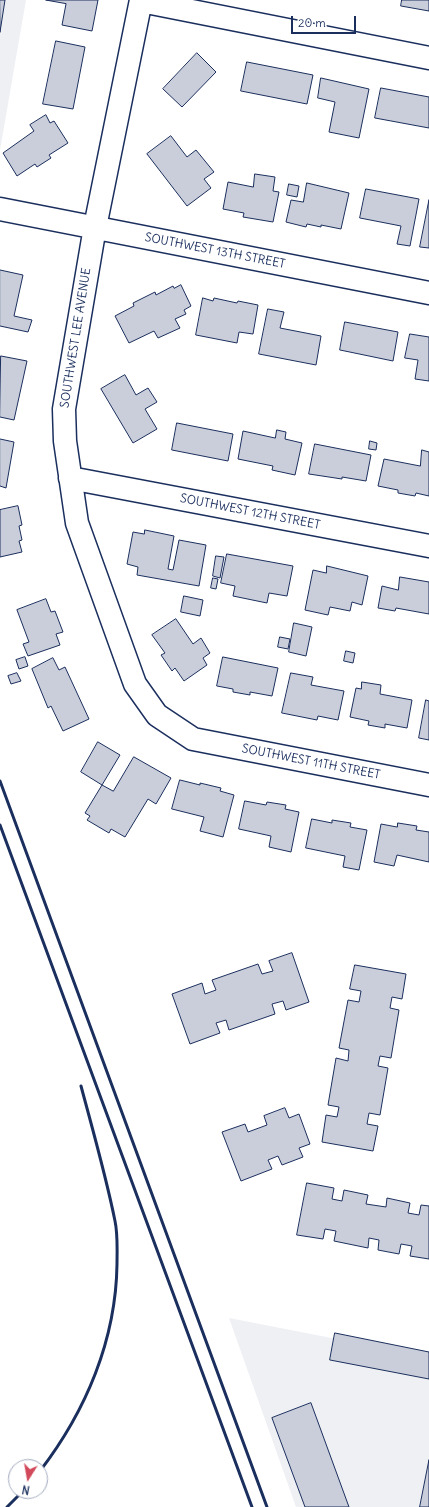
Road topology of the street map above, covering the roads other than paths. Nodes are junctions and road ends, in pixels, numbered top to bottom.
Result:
1 (141, 1) edge
2 (429, 58) edge
3 (0, 209) edge
4 (95, 227) junction
5 (429, 293) edge
6 (70, 478) junction
7 (429, 546) edge
8 (193, 739) joint
9 (429, 785) edge

1 - 2 street
1 - 4 street, SOUTHWEST LEE AVENUE
3 - 4 street, SOUTHWEST 13TH STREET
4 - 5 street, SOUTHWEST 13TH STREET
4 - 6 street, SOUTHWEST LEE AVENUE
6 - 7 street, SOUTHWEST 12TH STREET
6 - 8 street, SOUTHWEST LEE AVENUE
8 - 9 street, SOUTHWEST 11TH STREET

